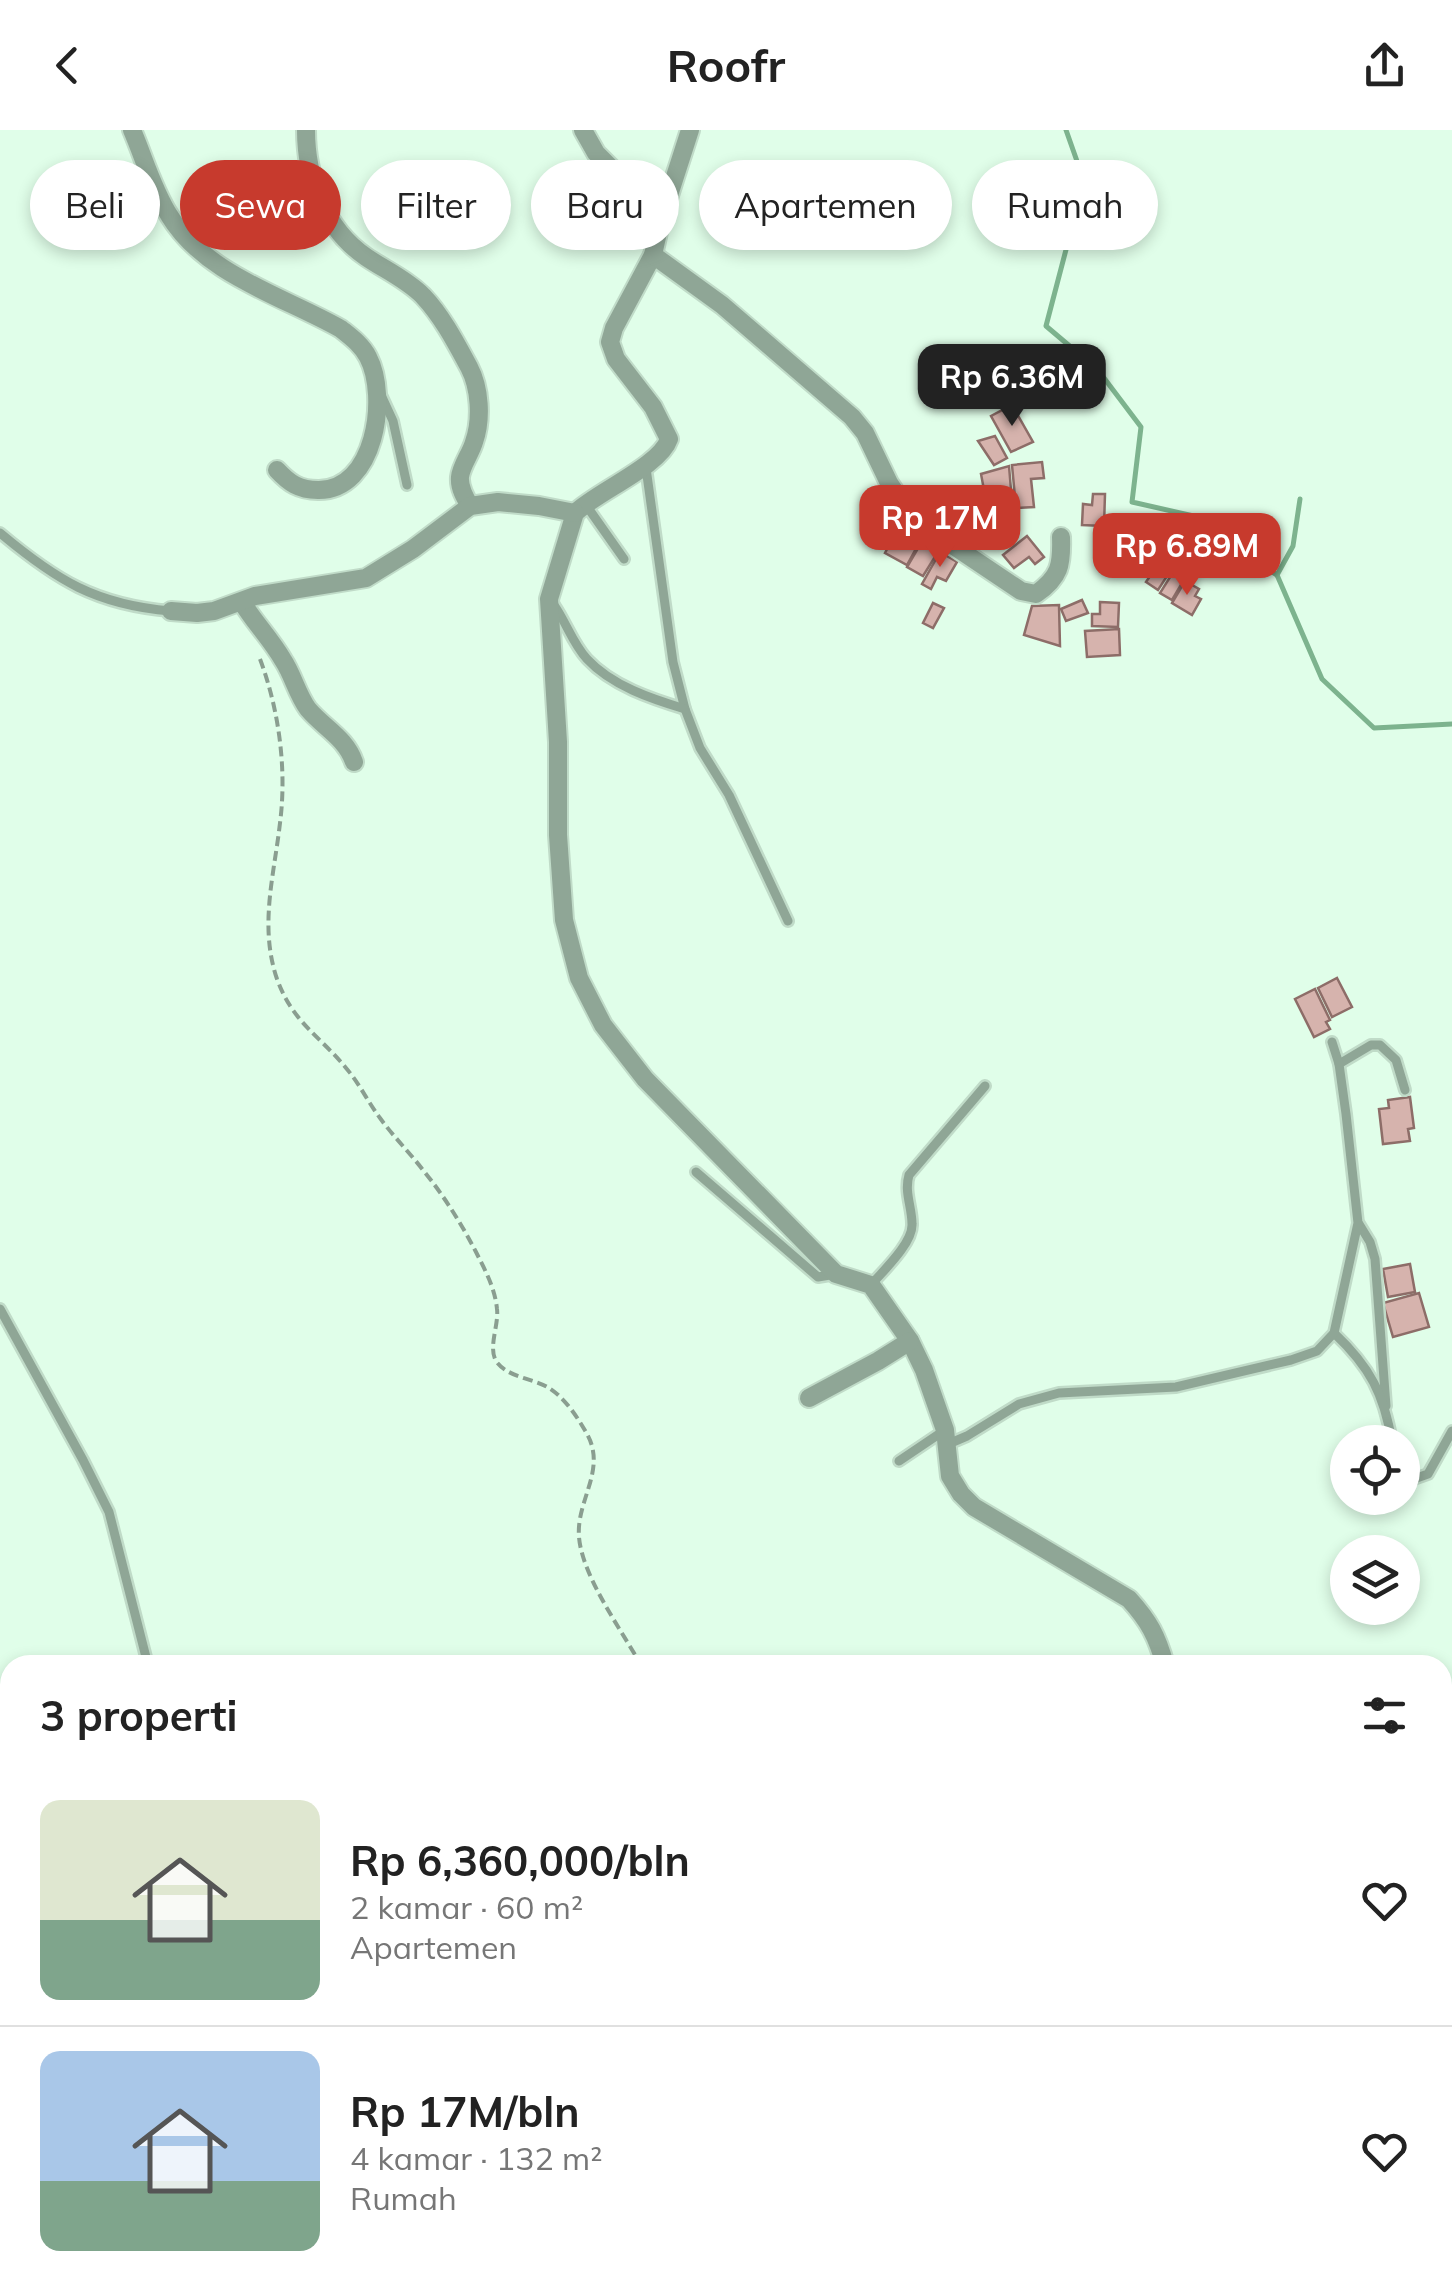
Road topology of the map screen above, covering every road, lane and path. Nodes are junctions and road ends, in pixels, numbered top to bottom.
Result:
1 (132, 130) edge
2 (306, 130) edge
3 (583, 130) edge
4 (690, 130) edge
5 (604, 160) edge
6 (679, 164) edge
7 (654, 250) edge
8 (653, 255) junction
9 (377, 389) junction
10 (645, 465) junction
11 (278, 470) dead end
12 (407, 485) dead end
13 (470, 506) junction
14 (580, 508) junction
15 (0, 532) edge
16 (1062, 537) dead end
17 (624, 560) dead end
18 (549, 599) junction
19 (242, 602) junction
20 (171, 611) joint
21 (258, 654) dead end
22 (686, 709) junction
23 (354, 762) dead end
24 (788, 921) dead end
25 (1332, 1042) dead end
26 (1338, 1064) junction
27 (984, 1086) dead end
28 (1405, 1090) dead end
29 (696, 1172) dead end
30 (1358, 1224) junction
31 (836, 1274) junction
32 (871, 1286) junction
33 (0, 1308) edge
34 (1334, 1333) junction
35 (910, 1341) junction
36 (809, 1398) dead end
37 (1386, 1406) junction
38 (1389, 1425) edge
39 (1452, 1431) edge
40 (946, 1437) junction
41 (899, 1461) dead end
42 (1420, 1477) edge
43 (145, 1655) edge
44 (636, 1655) edge
45 (1162, 1655) edge

1 - 9 street
2 - 13 street
3 - 5 street
4 - 6 street
7 - 8 street
8 - 10 street
8 - 16 street
9 - 11 street
9 - 12 lane
10 - 14 street
10 - 22 lane
13 - 14 street
13 - 19 street
14 - 17 lane
14 - 18 street
15 - 20 lane
18 - 22 lane
18 - 31 street
19 - 20 street
19 - 23 street
21 - 44 path
22 - 24 lane
25 - 26 lane
26 - 28 lane
26 - 30 lane
27 - 32 lane
29 - 31 lane
30 - 34 lane
30 - 37 lane
31 - 32 street
32 - 35 street
33 - 43 lane
34 - 37 lane
34 - 40 lane
35 - 36 street
35 - 40 street
37 - 38 lane
39 - 42 lane
40 - 41 lane
40 - 45 street

